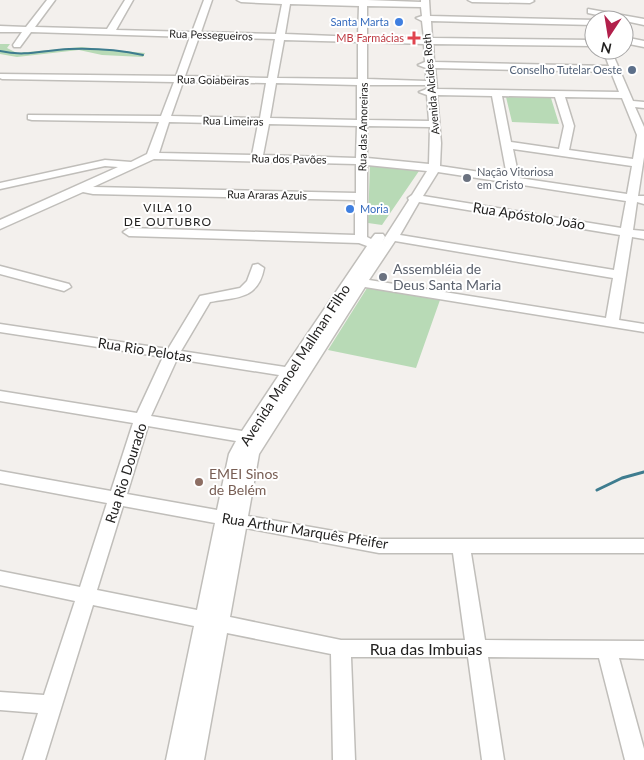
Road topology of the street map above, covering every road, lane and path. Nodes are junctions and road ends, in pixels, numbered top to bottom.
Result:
1 (51, 0) edge
2 (129, 0) edge
3 (208, 0) edge
4 (242, 0) edge
5 (472, 0) edge
6 (478, 0) edge
7 (287, 1) edge
8 (530, 1) edge
9 (363, 2) edge
10 (422, 3) edge
11 (423, 18) junction
12 (535, 20) junction
13 (584, 21) edge
14 (0, 29) edge
15 (28, 30) junction
16 (110, 32) junction
17 (195, 35) junction
18 (280, 37) junction
19 (364, 39) junction
20 (424, 40) junction
21 (584, 43) edge
22 (17, 45) dead end
23 (611, 60) edge
24 (426, 64) junction
25 (614, 68) junction
26 (2, 76) dead end
27 (179, 79) junction
28 (272, 81) junction
29 (363, 82) junction
30 (427, 89) junction
31 (496, 93) junction
32 (559, 94) junction
33 (627, 99) junction
34 (644, 105) edge
35 (32, 117) dead end
36 (165, 119) junction
37 (264, 121) junction
38 (363, 123) junction
39 (431, 124) junction
40 (643, 135) edge
41 (507, 145) junction
42 (563, 153) junction
43 (152, 156) junction
44 (257, 158) junction
45 (362, 161) junction
46 (637, 163) junction
47 (134, 165) junction
48 (430, 168) junction
49 (514, 180) junction
50 (0, 186) edge
51 (83, 188) junction
52 (362, 197) junction
53 (414, 198) junction
54 (638, 199) edge
55 (0, 225) edge
56 (129, 232) dead end
57 (626, 232) junction
58 (644, 234) edge
59 (376, 237) junction
60 (258, 268) dead end
61 (0, 270) edge
62 (619, 275) junction
63 (362, 283) junction
64 (64, 287) dead end
65 (612, 323) junction
66 (0, 328) edge
67 (644, 328) edge
68 (172, 354) junction
69 (289, 372) junction
70 (0, 396) edge
71 (142, 419) junction
72 (246, 437) junction
73 (0, 477) edge
74 (118, 498) junction
75 (231, 519) junction
76 (461, 546) junction
77 (644, 546) edge
78 (0, 578) edge
79 (86, 595) junction
80 (212, 621) junction
81 (341, 648) junction
82 (477, 649) junction
83 (607, 650) junction
84 (644, 650) edge
85 (0, 701) edge
86 (52, 705) junction
87 (34, 760) edge
88 (177, 760) edge
89 (193, 760) edge
90 (344, 760) edge
91 (493, 760) edge
92 (636, 760) edge

1 - 15 street
2 - 16 street
3 - 17 street
4 - 7 street
5 - 6 street
6 - 8 street
7 - 9 street
7 - 18 street
8 - 12 street
9 - 10 street
9 - 19 street, Rua das Amoreiras
10 - 11 street, Avenida Alcides Roth
11 - 12 street
11 - 20 street, Avenida Alcides Roth
12 - 13 street
14 - 15 street, Rua Pessegueiros
15 - 16 street, Rua Pessegueiros
15 - 22 street
16 - 17 street, Rua Pessegueiros
17 - 18 street, Rua Pessegueiros
17 - 27 street
18 - 19 street, Rua Pessegueiros
18 - 28 street
19 - 20 street, Rua Pessegueiros
19 - 29 street, Rua das Amoreiras
20 - 21 street, Rua Pessegueiros
20 - 24 street, Avenida Alcides Roth
23 - 25 street
24 - 25 street
24 - 30 street, Avenida Alcides Roth
25 - 33 street
26 - 27 street, Rua Goiabeiras
27 - 28 street, Rua Goiabeiras
27 - 36 street
28 - 29 street, Rua Goiabeiras
28 - 37 street
29 - 30 street, Rua Goiabeiras
29 - 38 street, Rua das Amoreiras
30 - 31 street, Rua Goiabeiras
30 - 39 street, Avenida Alcides Roth
31 - 32 street, Rua Goiabeiras
31 - 41 street
32 - 33 street, Rua Goiabeiras
32 - 42 street
33 - 34 street, Rua Goiabeiras
33 - 40 street
35 - 36 street, Rua Limeiras
36 - 37 street, Rua Limeiras
36 - 43 street
37 - 38 street, Rua Limeiras
37 - 44 street
38 - 39 street, Rua Limeiras
38 - 45 street, Rua das Amoreiras
39 - 48 street, Avenida Alcides Roth
40 - 46 street
41 - 42 street
41 - 49 street
42 - 46 street
43 - 44 street, Rua dos Pavões
43 - 47 street
44 - 45 street, Rua dos Pavões
45 - 48 street, Rua dos Pavões
45 - 52 street, Rua das Amoreiras
46 - 54 street
47 - 50 street
47 - 51 street
48 - 49 street, Rua dos Pavões
48 - 53 street, Avenida Manoel Mallman Filho
48 - 59 street, Avenida Manoel Mallman Filho
49 - 54 street, Rua dos Pavões
51 - 52 street, Rua Araras Azuis
51 - 55 street
52 - 59 street, Rua das Amoreiras
53 - 57 street, Rua Apóstolo João
53 - 59 street, Avenida Manoel Mallman Filho
54 - 57 street
56 - 59 street
57 - 58 street, Rua Apóstolo João
57 - 62 street
59 - 62 street
59 - 63 street, Avenida Manoel Mallman Filho
59 - 69 street, Avenida Manoel Mallman Filho
60 - 68 street, Rua Rio Dourado
61 - 64 street
62 - 65 street
63 - 65 street
63 - 75 street, Avenida Manoel Mallman Filho
65 - 67 street
66 - 68 street, Rua Rio Pelotas
68 - 69 street, Rua Rio Pelotas
68 - 71 street, Rua Rio Dourado
69 - 72 street, Avenida Manoel Mallman Filho
70 - 71 street
71 - 72 street
71 - 74 street, Rua Rio Dourado
72 - 75 street, Avenida Manoel Mallman Filho
73 - 74 street, Rua Arthur Marquês Pfeifer
74 - 75 street, Rua Arthur Marquês Pfeifer
74 - 79 street, Rua Rio Dourado
75 - 76 street, Rua Arthur Marquês Pfeifer
75 - 80 street, Avenida Manoel Mallman Filho
76 - 77 street, Rua Arthur Marquês Pfeifer
76 - 82 street
78 - 79 street, Rua das Imbuias
79 - 80 street, Rua das Imbuias
79 - 86 street, Rua Rio Dourado
80 - 81 street, Rua das Imbuias
80 - 88 street, Avenida Manoel Mallman Filho
80 - 89 street, Avenida Manoel Mallman Filho
81 - 82 street, Rua das Imbuias
81 - 90 street
82 - 83 street, Rua das Imbuias
82 - 91 street
83 - 84 street, Rua das Imbuias
83 - 92 street
85 - 86 street
86 - 87 street, Rua Rio Dourado

